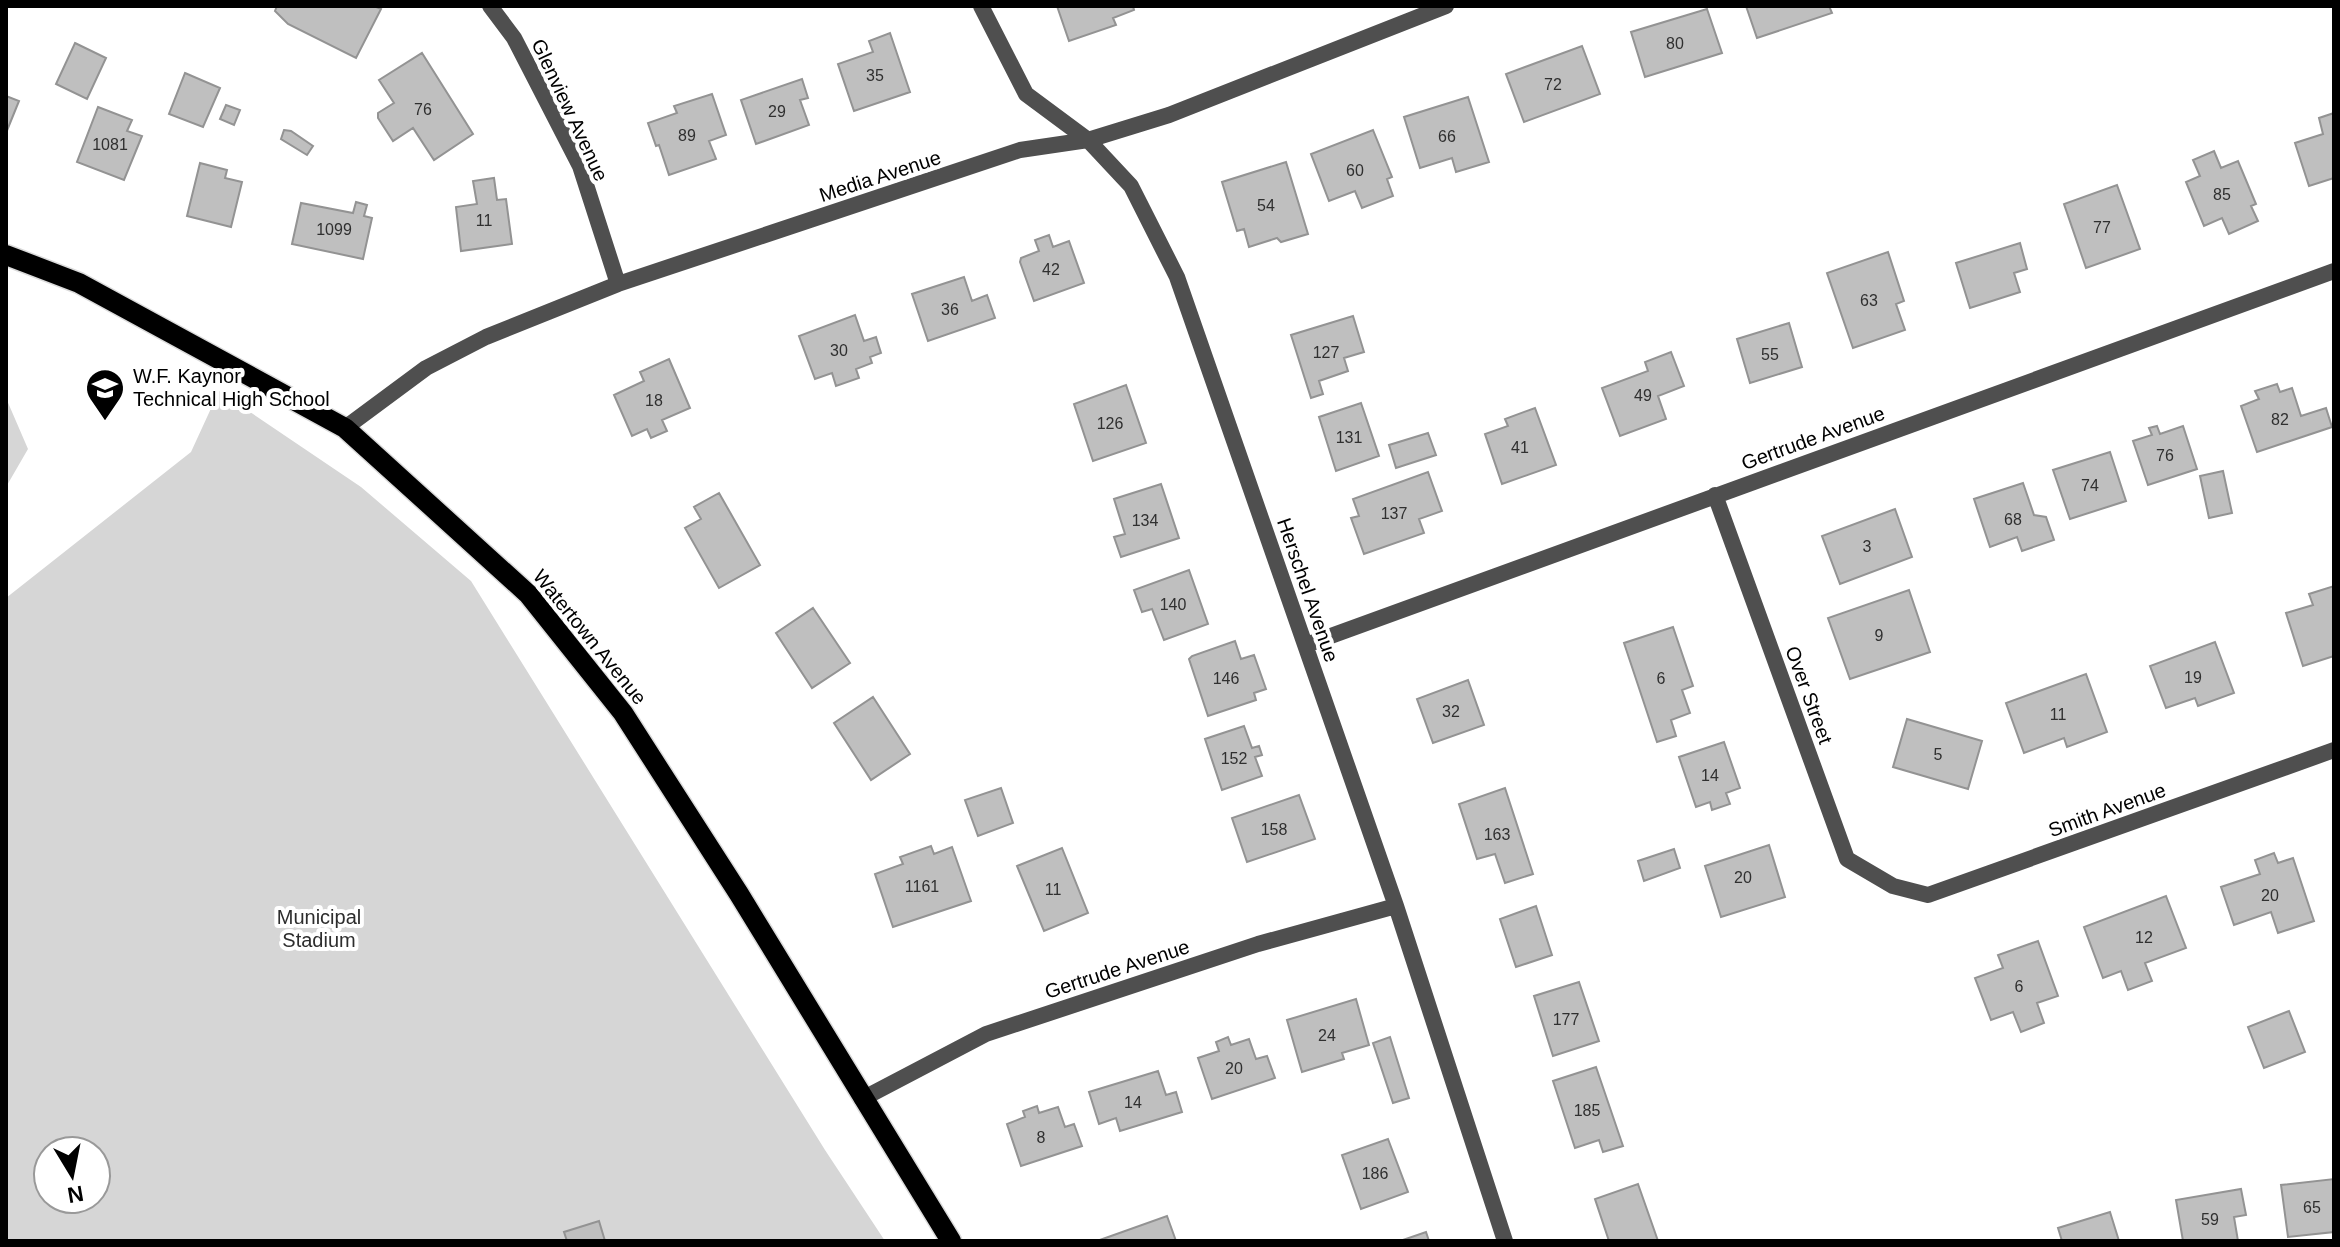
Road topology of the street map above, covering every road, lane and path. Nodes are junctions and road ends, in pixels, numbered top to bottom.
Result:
1 (490, 6) edge
2 (981, 6) edge
3 (1446, 6) edge
4 (1088, 140) junction
5 (6, 255) edge
6 (2334, 271) edge
7 (618, 284) junction
8 (345, 428) junction
9 (1715, 495) junction
10 (1306, 645) junction
11 (2334, 750) edge
12 (1893, 886) joint
13 (1396, 906) junction
14 (862, 1099) junction
15 (951, 1241) edge
16 (1505, 1241) edge

1 - 7 street, Glenview Avenue
2 - 4 street, Herschel Avenue
3 - 4 street, Media Avenue
4 - 7 street, Media Avenue
4 - 10 street, Herschel Avenue
5 - 8 main road, Watertown Avenue
6 - 9 street, Gertrude Avenue
7 - 8 street, Media Avenue
8 - 14 main road, Watertown Avenue
9 - 10 street, Gertrude Avenue
9 - 12 street, Over Street
10 - 13 street, Herschel Avenue
11 - 12 street, Smith Avenue
13 - 14 street, Gertrude Avenue
13 - 16 street, Herschel Avenue
14 - 15 main road, Watertown Avenue

